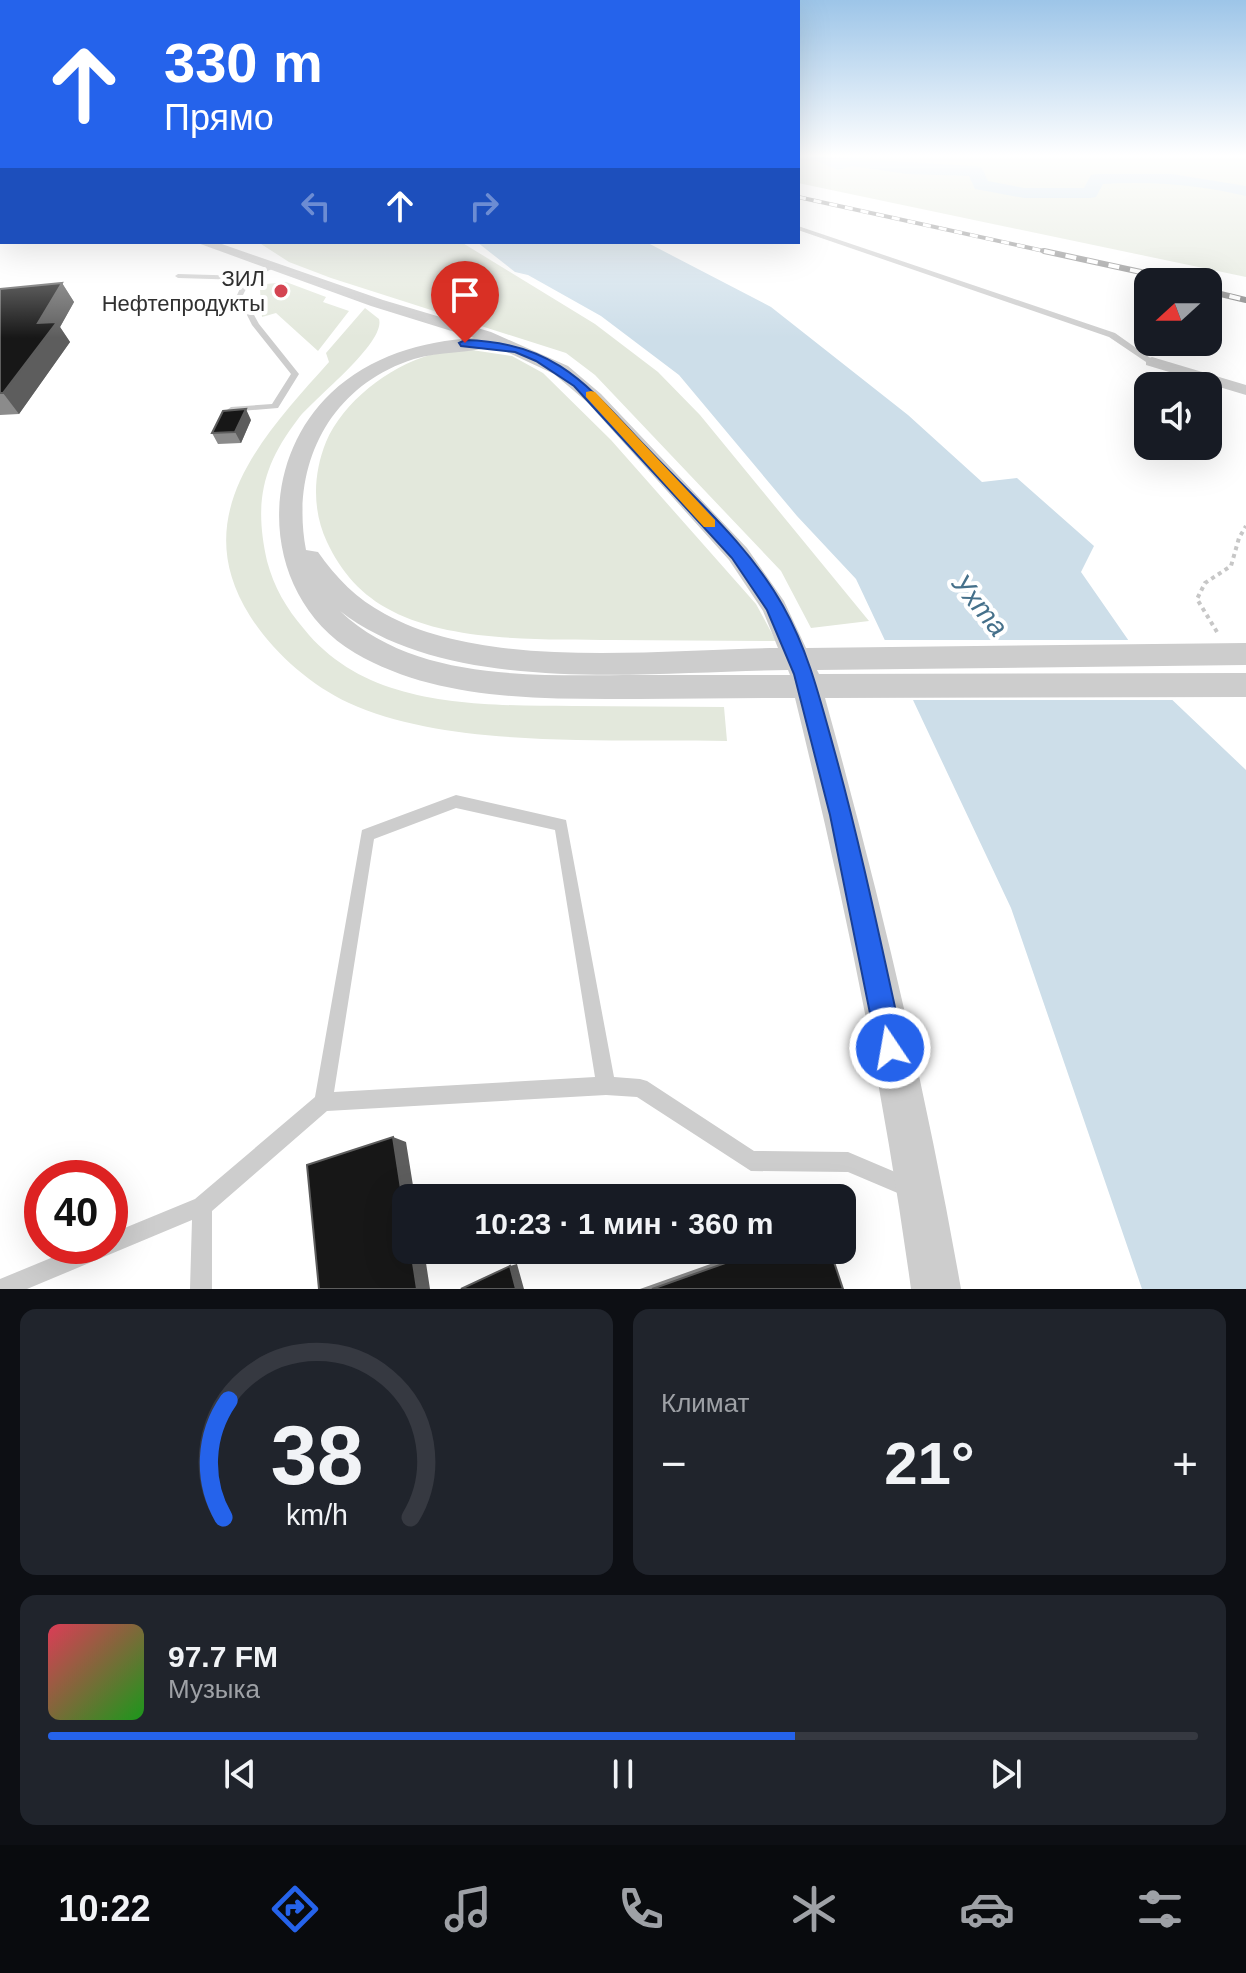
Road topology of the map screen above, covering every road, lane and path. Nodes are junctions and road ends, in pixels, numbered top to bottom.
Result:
1 (800, 229) edge
2 (207, 244) edge
3 (271, 268) junction
4 (178, 276) dead end
5 (248, 278) junction
6 (377, 303) junction
7 (519, 349) junction
8 (1152, 362) joint
9 (375, 367) junction
10 (1246, 390) edge
11 (231, 410) edge
12 (1246, 526) edge
13 (1234, 647) edge
14 (723, 674) junction
15 (1246, 685) edge
16 (606, 1086) junction
17 (323, 1102) junction
18 (921, 1193) junction
19 (202, 1206) junction
20 (128, 1236) edge
21 (61, 1264) edge
22 (1, 1289) edge
23 (201, 1289) edge
24 (936, 1289) edge

1 - 8 lane
2 - 3 street
3 - 5 lane
3 - 6 street
4 - 5 lane
5 - 11 lane
6 - 7 street
6 - 9 street
7 - 9 street
7 - 18 street
8 - 10 street
9 - 14 street
12 - 13 path
13 - 14 street
14 - 15 street
16 - 17 lane
16 - 17 lane
16 - 18 lane
17 - 19 lane
18 - 24 street
19 - 20 lane
19 - 23 lane
21 - 22 lane

